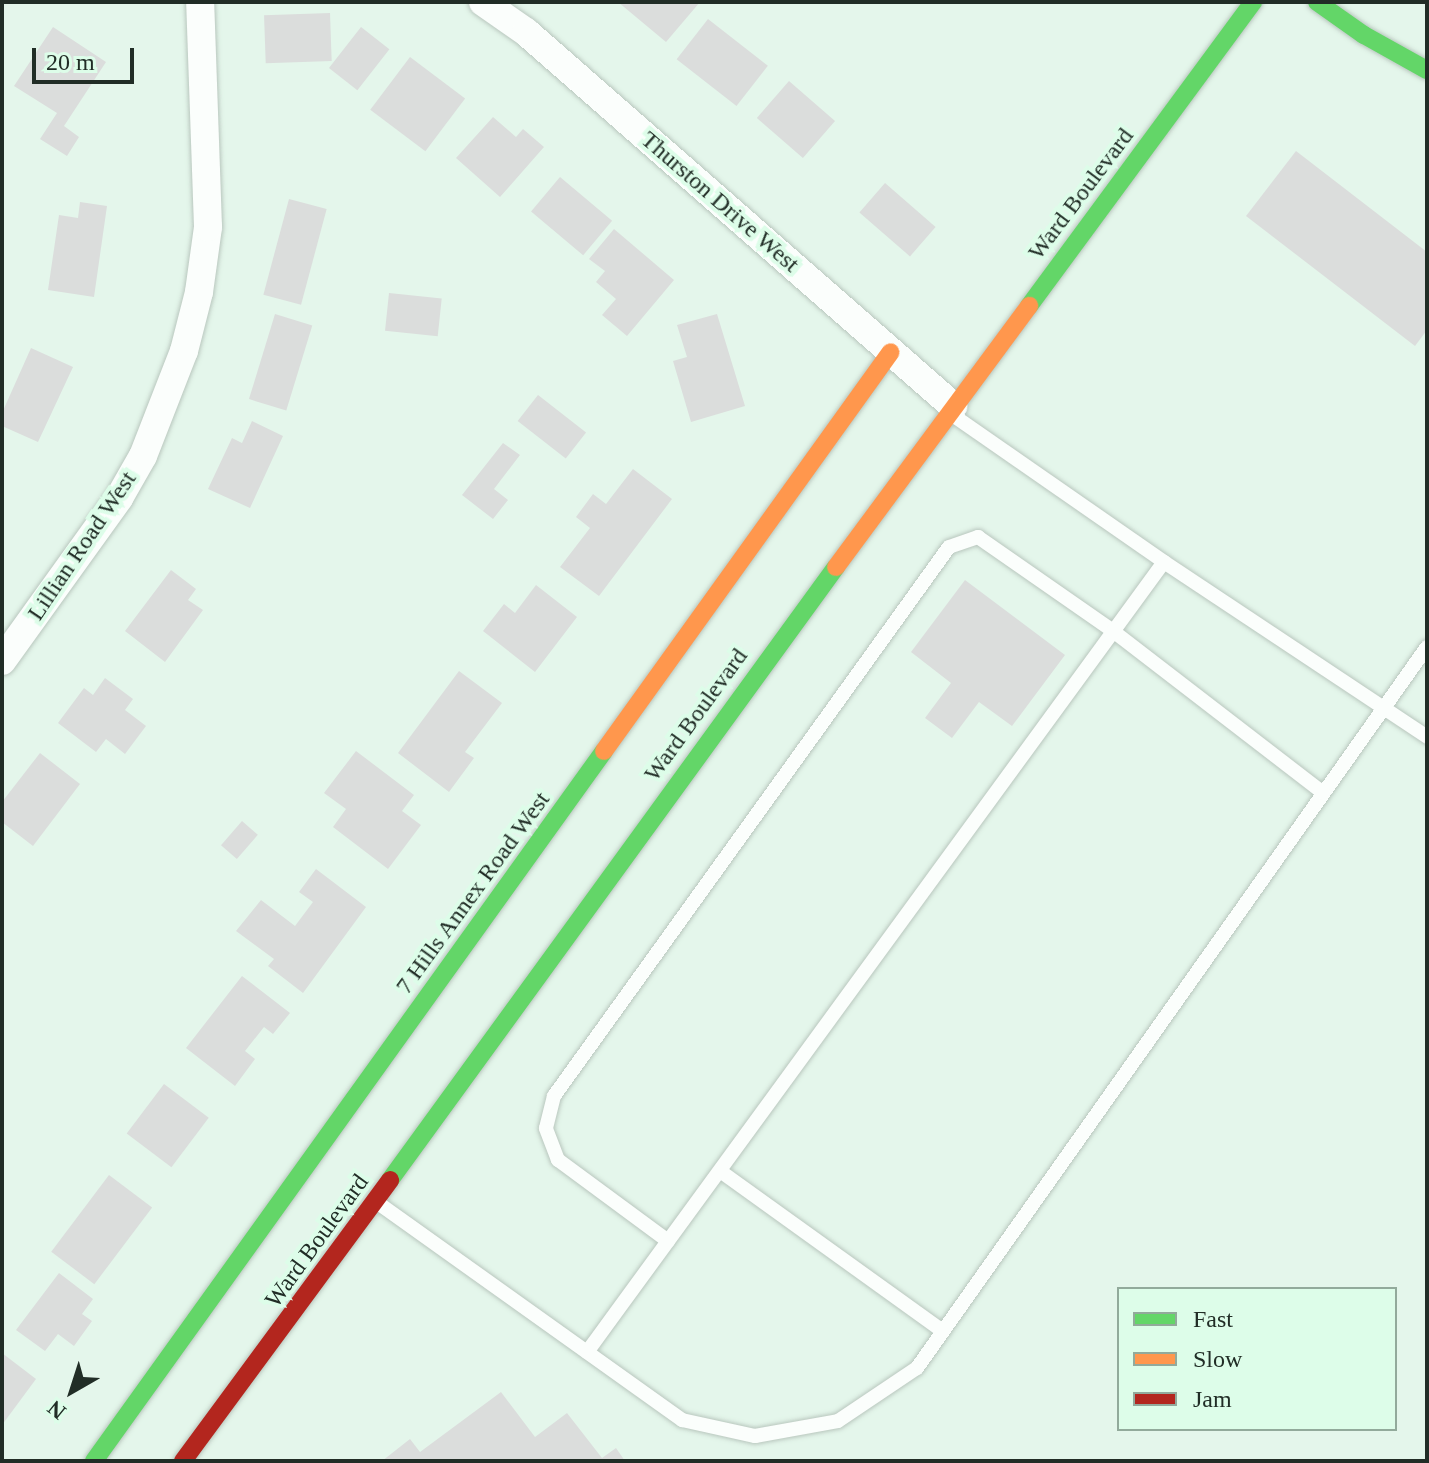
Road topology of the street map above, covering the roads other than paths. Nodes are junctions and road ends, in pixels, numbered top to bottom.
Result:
1 (200, 2) edge
2 (483, 2) edge
3 (1253, 2) edge
4 (1317, 2) edge
5 (1427, 70) edge
6 (891, 352) junction
7 (951, 409) junction
8 (1164, 562) junction
9 (1113, 631) junction
10 (1427, 647) edge
11 (2, 661) edge
12 (1383, 709) junction
13 (1427, 737) edge
14 (1323, 793) junction
15 (720, 1171) junction
16 (375, 1201) junction
17 (668, 1241) junction
18 (943, 1331) junction
19 (587, 1352) junction
20 (94, 1461) edge
21 (183, 1461) edge

1 - 11 street, Lillian Road West
2 - 6 street, Thurston Drive West
3 - 7 main road, Ward Boulevard
4 - 5 main road
6 - 7 street, Thurston Drive West
6 - 20 main road, 7 Hills Annex Road West
7 - 8 lane
7 - 16 main road, Ward Boulevard
8 - 9 lane
8 - 12 lane
9 - 14 lane
9 - 15 lane
9 - 17 lane
10 - 12 lane
12 - 13 lane
12 - 14 lane
14 - 18 lane
15 - 17 lane
15 - 18 lane
16 - 19 lane
16 - 21 main road, Ward Boulevard
17 - 19 lane
18 - 19 lane

